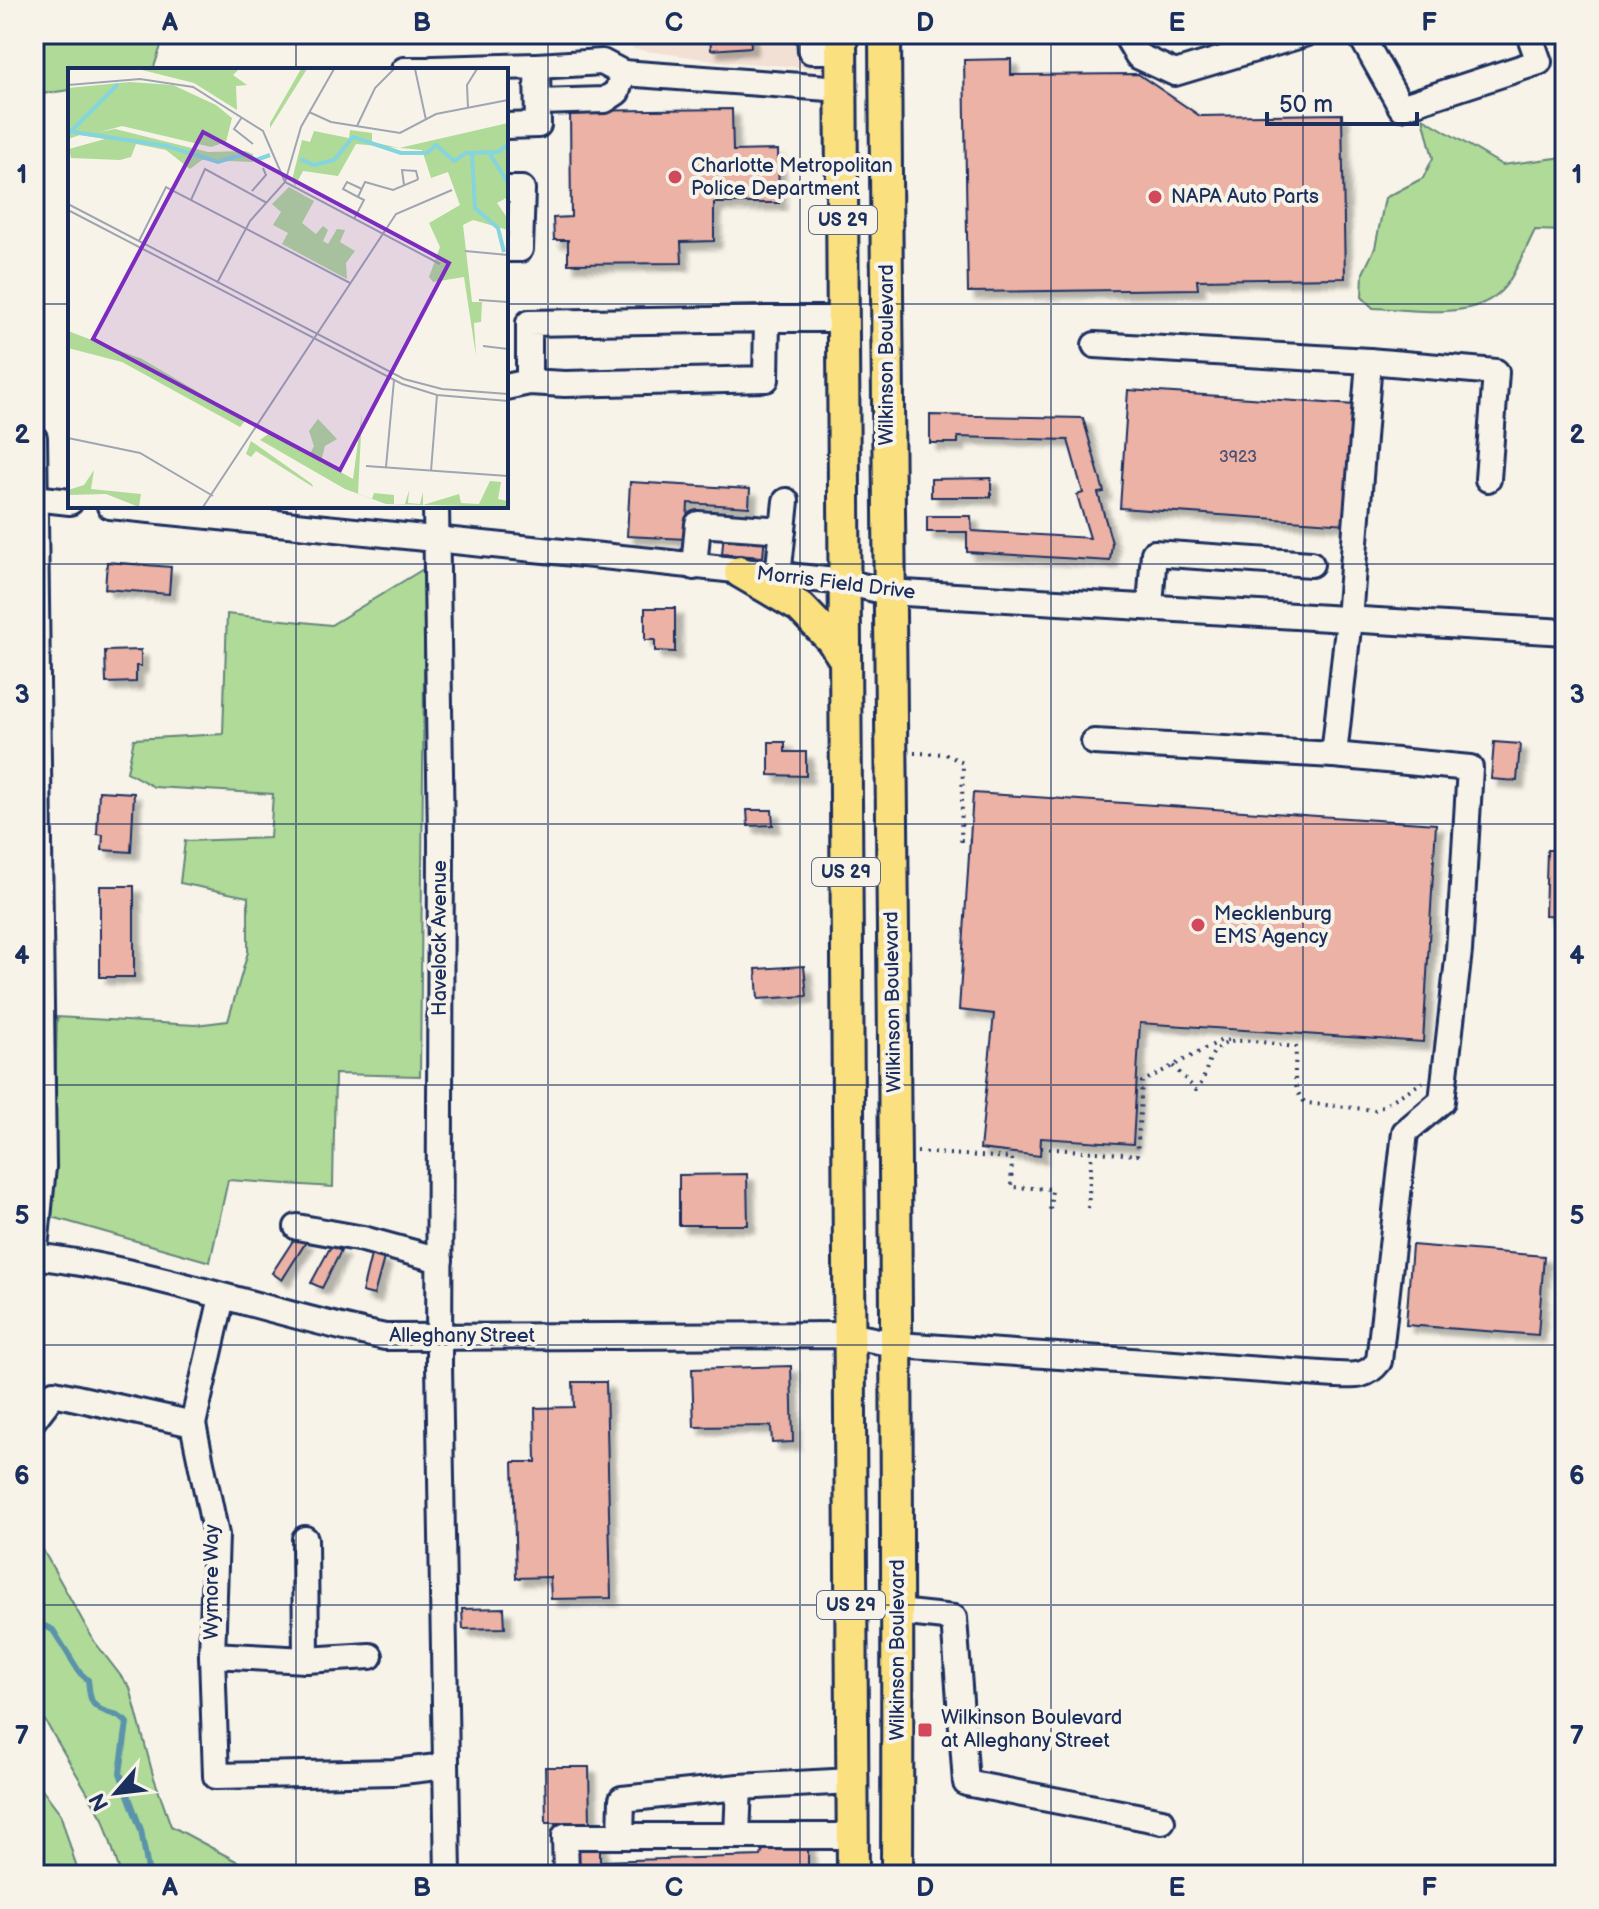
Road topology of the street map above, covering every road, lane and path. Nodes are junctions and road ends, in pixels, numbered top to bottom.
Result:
1 (810, 34) edge
2 (885, 34) edge
3 (1125, 34) edge
4 (1305, 34) edge
5 (1360, 34) edge
6 (1529, 34) edge
7 (841, 43) edge
8 (537, 66) junction
9 (485, 68) edge
10 (623, 73) junction
11 (842, 89) junction
12 (538, 102) junction
13 (508, 126) edge
14 (508, 189) edge
15 (508, 249) edge
16 (767, 319) junction
17 (844, 319) junction
18 (1095, 345) dead end
19 (1369, 361) junction
20 (517, 384) edge
21 (34, 438) edge
22 (1488, 479) dead end
23 (35, 498) edge
24 (786, 501) dead end
25 (68, 502) edge
26 (129, 508) edge
27 (436, 508) edge
28 (783, 530) junction
29 (436, 540) junction
30 (1311, 564) dead end
31 (694, 567) junction
32 (740, 572) junction
33 (778, 576) junction
34 (844, 582) junction
35 (888, 592) junction
36 (1150, 606) junction
37 (1349, 619) junction
38 (1565, 632) edge
39 (845, 660) junction
40 (36, 720) edge
41 (1094, 742) dead end
42 (912, 753) dead end
43 (1334, 755) junction
44 (971, 840) dead end
45 (1232, 1041) junction
46 (1173, 1066) junction
47 (1429, 1078) dead end
48 (1041, 1148) dead end
49 (915, 1152) dead end
50 (1092, 1152) junction
51 (38, 1167) edge
52 (1088, 1208) dead end
53 (1050, 1211) dead end
54 (297, 1227) dead end
55 (34, 1256) edge
56 (440, 1260) junction
57 (222, 1297) junction
58 (849, 1335) junction
59 (440, 1337) junction
60 (898, 1345) junction
61 (34, 1419) edge
62 (193, 1424) junction
63 (305, 1539) dead end
64 (898, 1612) junction
65 (212, 1655) junction
66 (370, 1656) dead end
67 (306, 1660) junction
68 (446, 1766) junction
69 (852, 1781) junction
70 (739, 1787) junction
71 (1162, 1821) dead end
72 (737, 1835) junction
73 (621, 1836) junction
74 (852, 1836) junction
75 (448, 1875) edge
76 (566, 1875) edge
77 (853, 1875) edge
78 (897, 1875) edge

1 - 7 street
2 - 35 main road, Wilkinson Boulevard / US 29
3 - 4 street
5 - 6 street
7 - 11 main road, US 29
8 - 9 street
8 - 10 street
8 - 12 street
10 - 11 street
10 - 12 street
11 - 17 main road, US 29
12 - 13 street
14 - 15 street
16 - 17 street
16 - 20 street
16 - 20 street
17 - 34 main road, US 29
18 - 19 street
19 - 22 street
19 - 37 street
21 - 23 street
23 - 25 street
23 - 40 street
24 - 28 street
26 - 29 street, Morris Field Drive
27 - 29 street, Havelock Avenue
28 - 31 street
28 - 33 street
29 - 31 street, Morris Field Drive
29 - 56 street, Havelock Avenue
30 - 36 street
31 - 32 street, Morris Field Drive
32 - 33 street, Morris Field Drive
32 - 39 main road
33 - 34 street, Morris Field Drive
34 - 35 street, Morris Field Drive
34 - 39 main road, US 29
35 - 36 street, Morris Field Drive
35 - 60 main road, Wilkinson Boulevard / US 29
36 - 37 street, Morris Field Drive
37 - 38 street, Morris Field Drive
37 - 43 street
39 - 58 main road, US 29
40 - 51 street
41 - 43 street
42 - 44 path
43 - 60 street, Alleghany Street
45 - 46 path
45 - 46 path
45 - 47 path
46 - 50 path
48 - 50 path
49 - 53 path
50 - 52 path
51 - 55 street
54 - 56 street
55 - 57 street, Alleghany Street
56 - 59 street, Havelock Avenue
57 - 59 street, Alleghany Street
57 - 62 street, Wymore Way
58 - 59 street, Alleghany Street
58 - 60 street, Alleghany Street
58 - 69 main road, US 29
59 - 68 street, Havelock Avenue
60 - 64 main road, Wilkinson Boulevard / US 29
61 - 62 street
62 - 65 street, Wymore Way
63 - 67 street
64 - 71 street
64 - 78 main road, Wilkinson Boulevard / US 29
65 - 67 street
65 - 68 street, Wymore Way
66 - 67 street
68 - 75 street, Havelock Avenue
69 - 70 street
69 - 74 main road, US 29
70 - 72 street
70 - 73 street
72 - 73 street
72 - 74 street
73 - 76 street
74 - 77 main road, US 29

